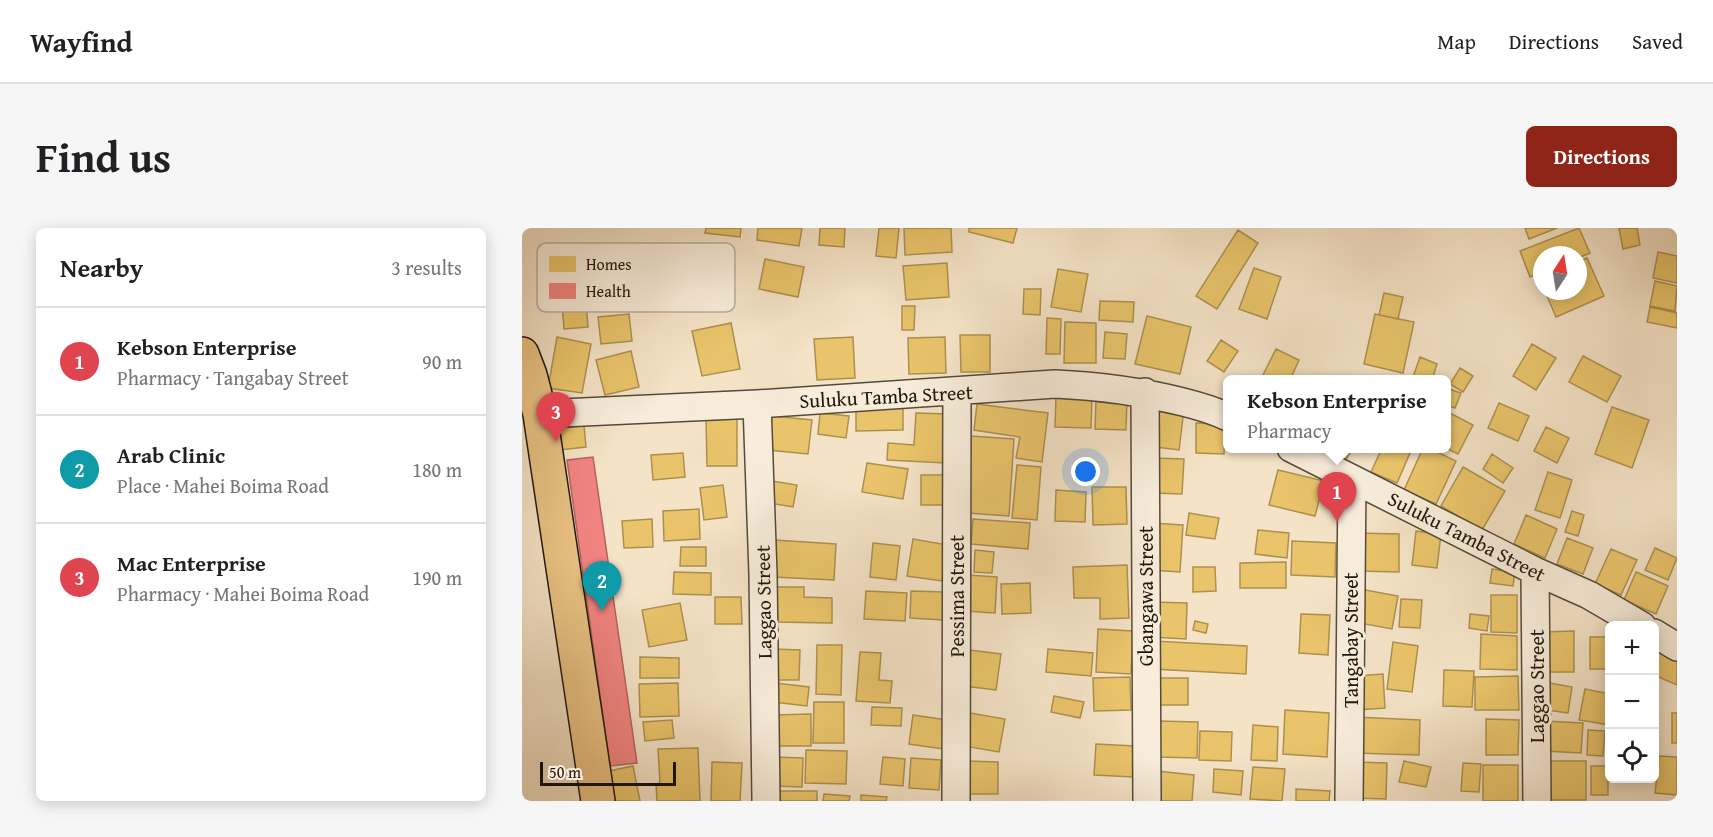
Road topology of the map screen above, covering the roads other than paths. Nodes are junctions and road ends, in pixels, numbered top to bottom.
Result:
1 (525, 369) edge
2 (957, 392) junction
3 (1144, 392) junction
4 (757, 404) junction
5 (540, 414) junction
6 (1223, 415) edge
7 (1301, 453) edge
8 (1352, 478) junction
9 (1535, 571) junction
10 (1633, 621) edge
11 (1659, 636) edge
12 (1677, 647) edge
13 (598, 801) edge
14 (766, 801) edge
15 (956, 801) edge
16 (1146, 801) edge
17 (1349, 801) edge
18 (1537, 801) edge

1 - 5 main road
2 - 3 street, Suluku Tamba Street
2 - 4 street, Suluku Tamba Street
2 - 15 street, Pessima Street
3 - 6 street, Suluku Tamba Street
3 - 16 street, Gbangawa Street
4 - 5 street, Suluku Tamba Street
4 - 14 street, Laggao Street
5 - 13 main road
7 - 8 street, Suluku Tamba Street
8 - 9 street, Suluku Tamba Street
8 - 17 street, Tangabay Street
9 - 10 street, Suluku Tamba Street
9 - 18 street, Laggao Street
11 - 12 street

